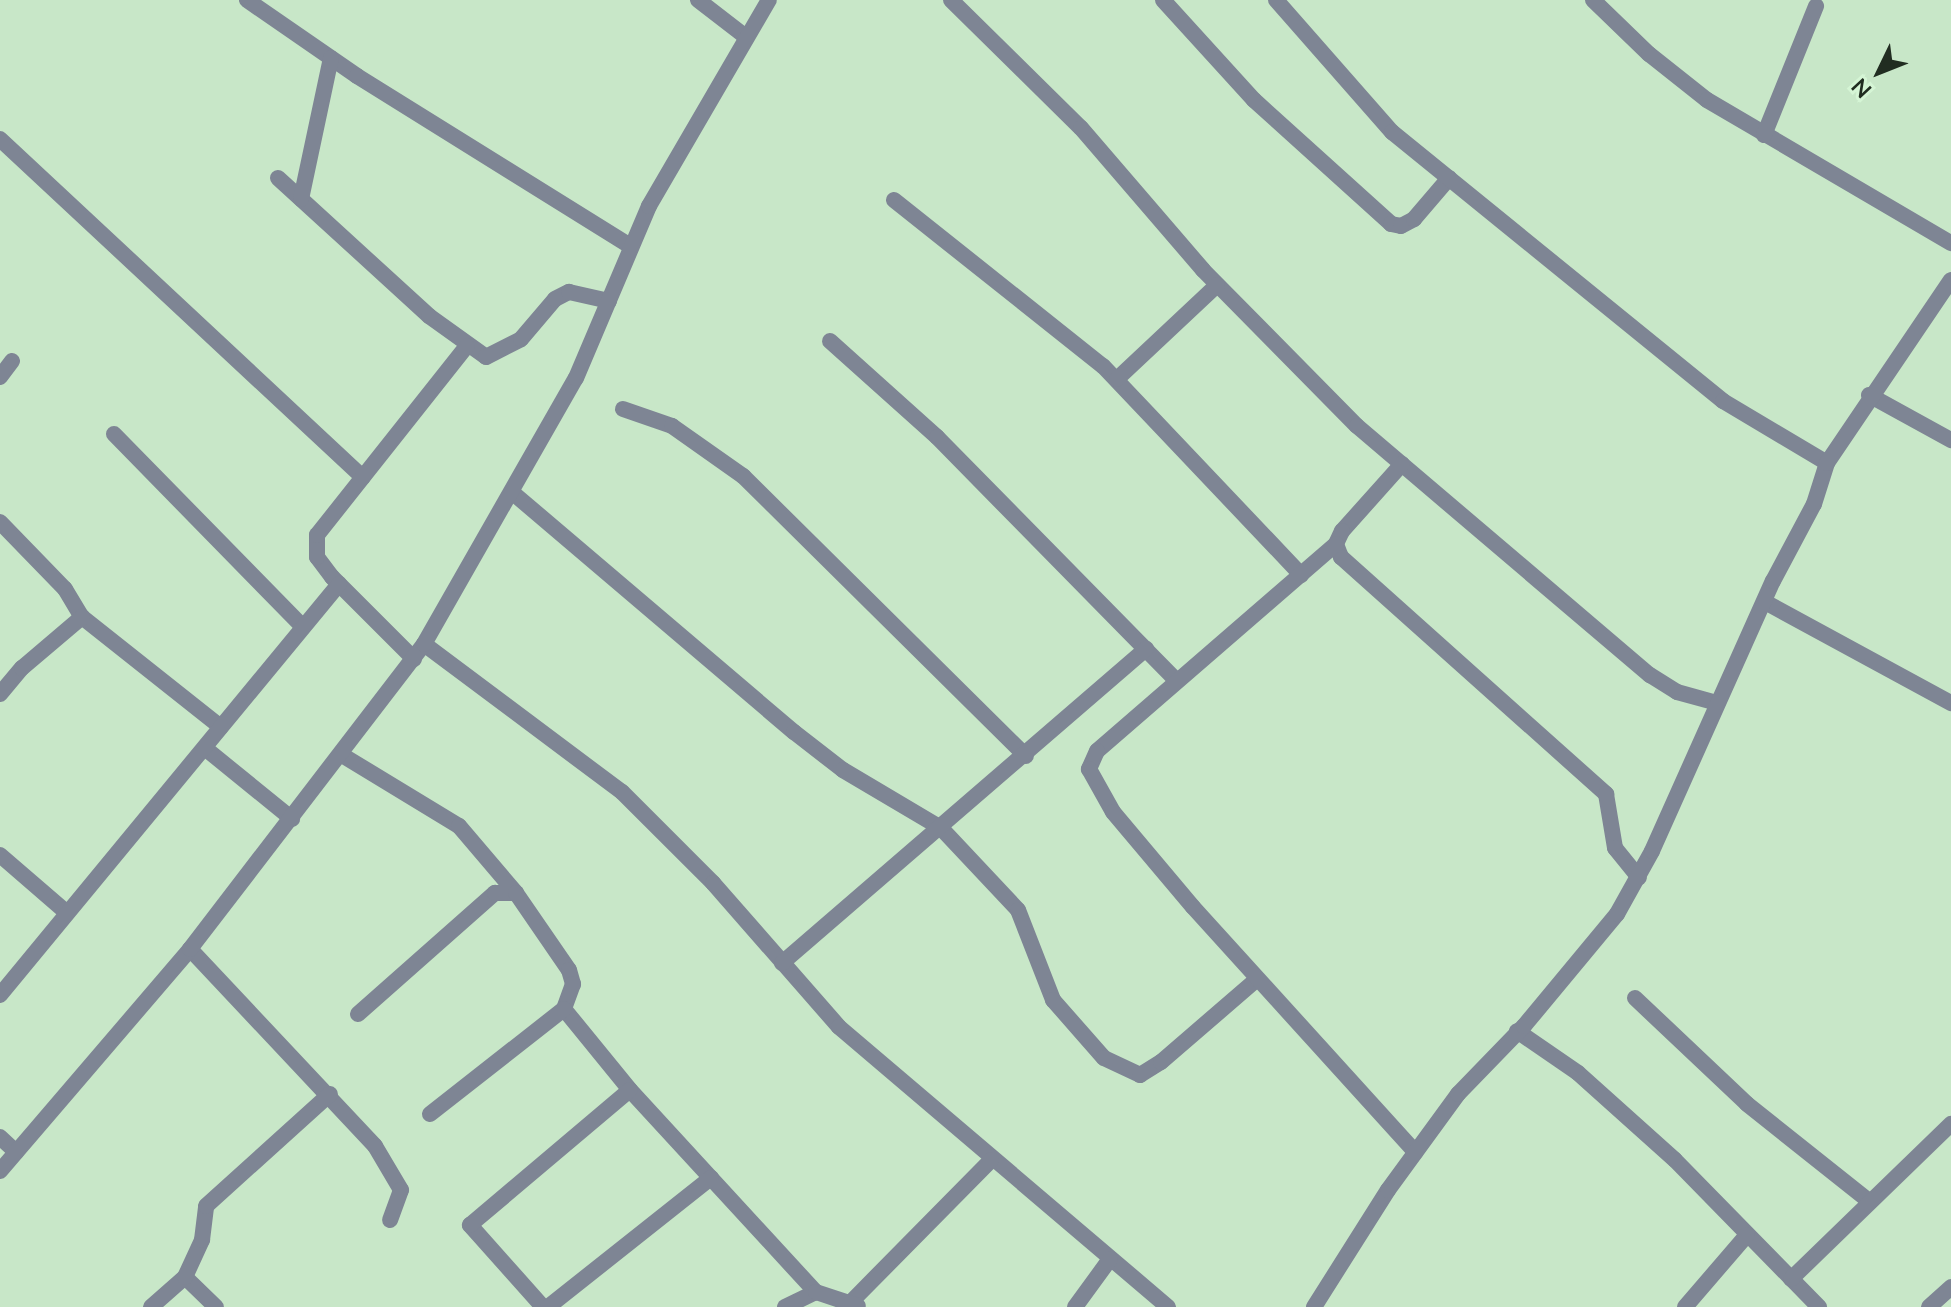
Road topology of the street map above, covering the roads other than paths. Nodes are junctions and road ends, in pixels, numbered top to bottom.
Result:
1 (247, 0) edge
2 (698, 0) edge
3 (769, 0) edge
4 (951, 0) edge
5 (1163, 0) edge
6 (1276, 0) edge
7 (1593, 0) edge
8 (1816, 6) dead end
9 (746, 37) junction
10 (331, 58) junction
11 (1764, 135) junction
12 (0, 139) edge
13 (278, 178) dead end
14 (1449, 178) junction
15 (301, 199) junction
16 (894, 200) dead end
17 (1951, 243) edge
18 (630, 246) junction
19 (1951, 280) edge
20 (1217, 285) junction
21 (609, 301) junction
22 (830, 341) dead end
23 (467, 346) junction
24 (12, 361) dead end
25 (0, 377) edge
26 (1117, 379) junction
27 (1869, 395) junction
28 (623, 409) dead end
29 (114, 434) dead end
30 (1948, 440) edge
31 (1827, 463) junction
32 (1402, 464) junction
33 (363, 477) junction
34 (513, 493) junction
35 (0, 522) edge
36 (1336, 544) junction
37 (1301, 575) junction
38 (339, 584) junction
39 (1765, 602) junction
40 (82, 617) junction
41 (303, 627) junction
42 (424, 644) junction
43 (1146, 649) junction
44 (414, 659) junction
45 (1177, 681) junction
46 (0, 694) edge
47 (1717, 703) junction
48 (1951, 703) edge
49 (221, 727) junction
50 (206, 749) junction
51 (342, 755) junction
52 (1026, 756) junction
53 (292, 819) junction
54 (941, 828) junction
55 (0, 855) edge
56 (1639, 878) junction
57 (516, 893) junction
58 (66, 912) junction
59 (190, 949) junction
60 (782, 963) junction
61 (1257, 979) junction
62 (0, 995) edge
63 (1635, 998) dead end
64 (564, 1009) junction
65 (358, 1014) dead end
66 (1517, 1031) junction
67 (630, 1090) junction
68 (330, 1094) junction
69 (430, 1114) dead end
70 (1951, 1124) edge
71 (0, 1137) edge
72 (16, 1152) junction
73 (1415, 1152) junction
74 (991, 1160) junction
75 (0, 1171) edge
76 (711, 1178) junction
77 (1870, 1202) junction
78 (390, 1220) dead end
79 (1747, 1235) junction
80 (1110, 1259) junction
81 (185, 1277) junction
82 (1791, 1279) junction
83 (1951, 1287) edge
84 (816, 1292) junction
85 (856, 1304) edge
86 (151, 1307) edge
87 (216, 1307) edge
88 (545, 1307) edge
89 (785, 1307) edge
90 (1075, 1307) edge
91 (1168, 1307) edge
92 (1314, 1307) edge
93 (1685, 1307) edge
94 (1819, 1307) edge
95 (1929, 1307) edge

1 - 10 street
2 - 9 street
3 - 9 street
4 - 20 street
5 - 14 street
6 - 14 street
7 - 11 street
8 - 11 street
9 - 18 street
10 - 15 street
10 - 18 street
11 - 17 street
12 - 33 street
13 - 15 street
14 - 31 street
15 - 23 street
16 - 26 street
18 - 21 street
19 - 27 street
20 - 26 street
20 - 32 street
21 - 23 street
21 - 34 street
22 - 43 street
23 - 33 street
24 - 25 street
26 - 37 street
27 - 30 street
27 - 31 street
28 - 52 street
29 - 41 street
31 - 39 street
32 - 36 street
32 - 47 street
33 - 38 street
34 - 42 street
34 - 54 street
35 - 40 street
36 - 37 street
36 - 56 street
37 - 45 street
38 - 41 street
38 - 44 street
39 - 47 street
39 - 48 street
40 - 46 street
40 - 49 street
41 - 49 street
42 - 44 street
42 - 60 street
43 - 45 street
43 - 52 street
44 - 51 street
45 - 61 street
47 - 56 street
49 - 50 street
50 - 53 street
50 - 58 street
51 - 53 street
51 - 57 street
52 - 54 street
53 - 59 street
54 - 60 street
54 - 61 street
55 - 58 street
56 - 66 street
57 - 64 street
57 - 65 street
58 - 62 street
59 - 68 street
59 - 72 street
60 - 74 street
61 - 73 street
63 - 77 street
64 - 67 street
64 - 69 street
66 - 73 street
66 - 79 street
67 - 76 street
67 - 88 street
68 - 78 street
68 - 81 street
70 - 77 street
71 - 72 street
72 - 75 street
73 - 92 street
74 - 80 street
74 - 85 street
76 - 84 street
76 - 88 street
77 - 82 street
79 - 82 street
79 - 93 street
80 - 90 street
80 - 91 street
81 - 86 street
81 - 87 street
82 - 94 street
83 - 95 street
84 - 85 street
84 - 89 street

